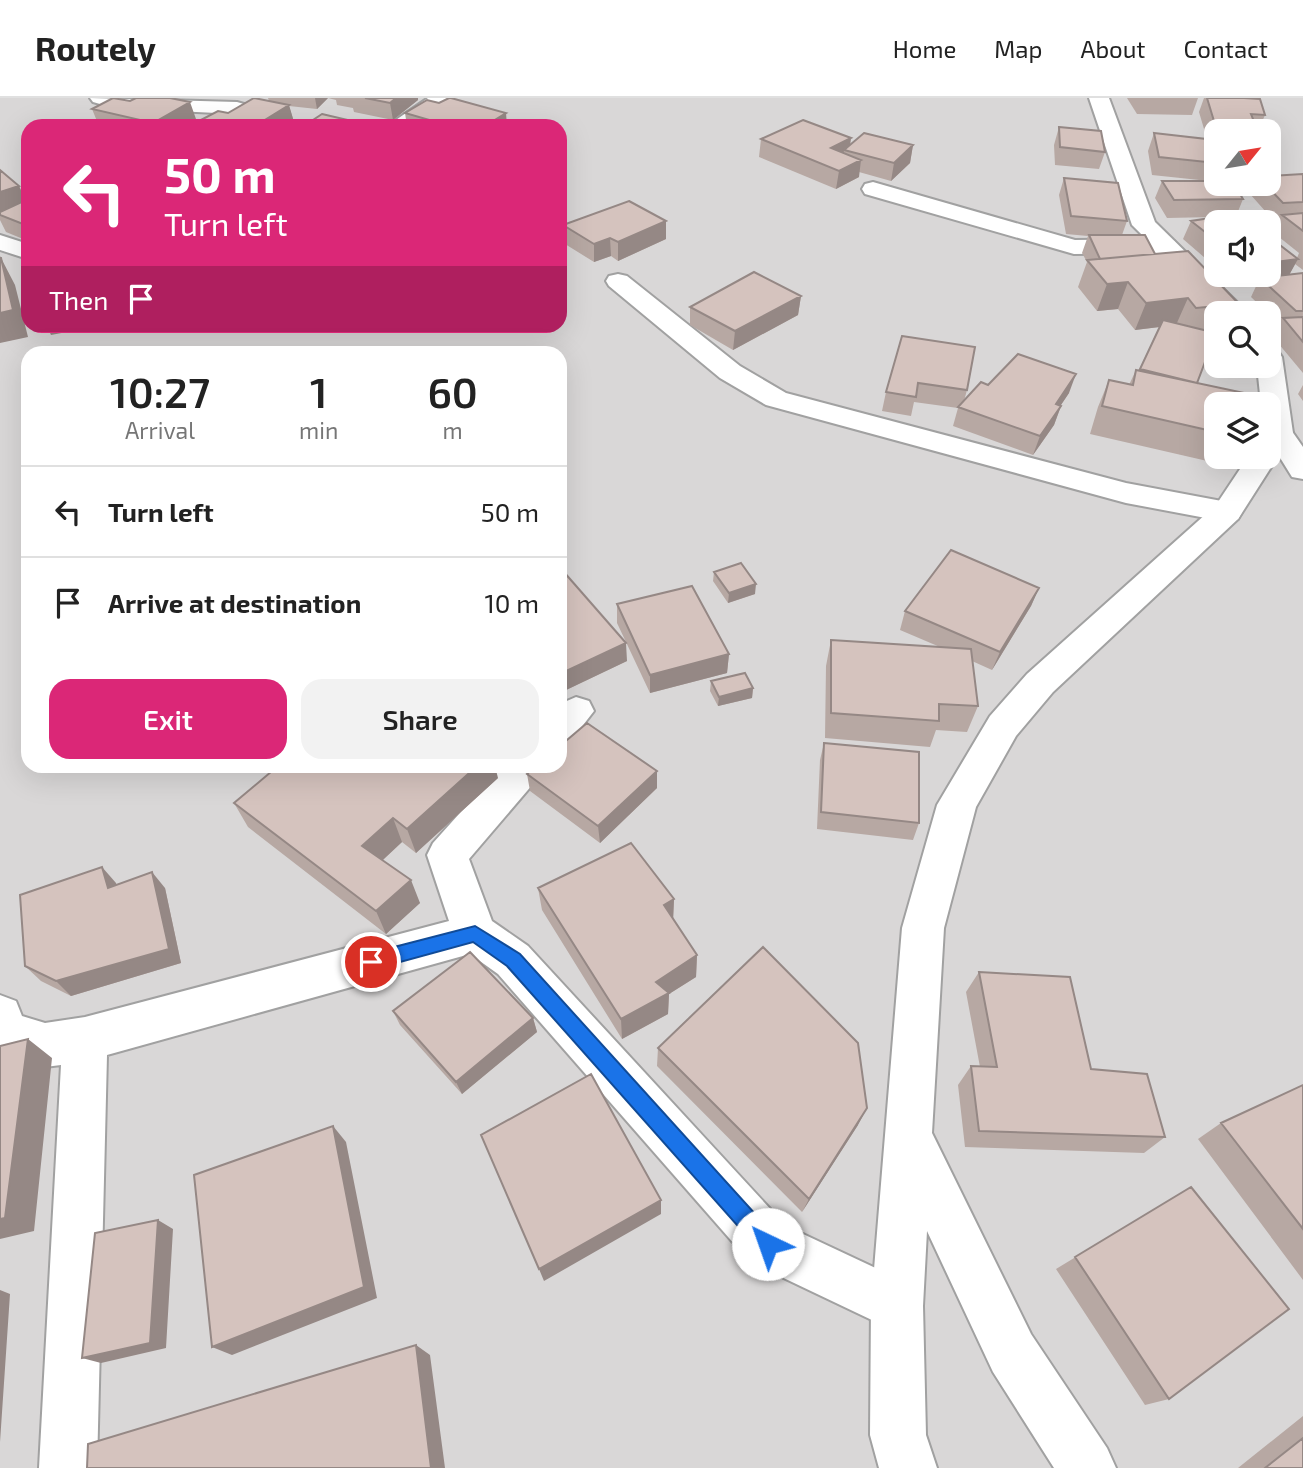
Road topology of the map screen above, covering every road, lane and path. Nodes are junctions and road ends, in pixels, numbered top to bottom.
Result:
1 (100, 98) edge
2 (441, 98) edge
3 (1099, 98) edge
4 (245, 103) edge
5 (217, 119) edge
6 (408, 119) edge
7 (873, 189) dead end
8 (0, 242) edge
9 (1166, 246) junction
10 (21, 250) edge
11 (618, 281) dead end
12 (1223, 301) edge
13 (1281, 454) edge
14 (1256, 469) edge
15 (1303, 470) edge
16 (1227, 512) junction
17 (520, 773) edge
18 (475, 933) junction
19 (0, 1016) edge
20 (85, 1039) junction
21 (908, 1135) junction
22 (897, 1306) junction
23 (68, 1468) edge
24 (908, 1468) edge
25 (1087, 1468) edge

1 - 4 street
2 - 6 street
3 - 9 street
4 - 5 street
7 - 9 street
8 - 10 street
9 - 12 street
11 - 16 street
13 - 15 street
14 - 16 street
16 - 21 street
17 - 18 street
18 - 20 street
18 - 22 street
19 - 20 street
20 - 23 street
21 - 22 street
21 - 25 street
22 - 24 street

